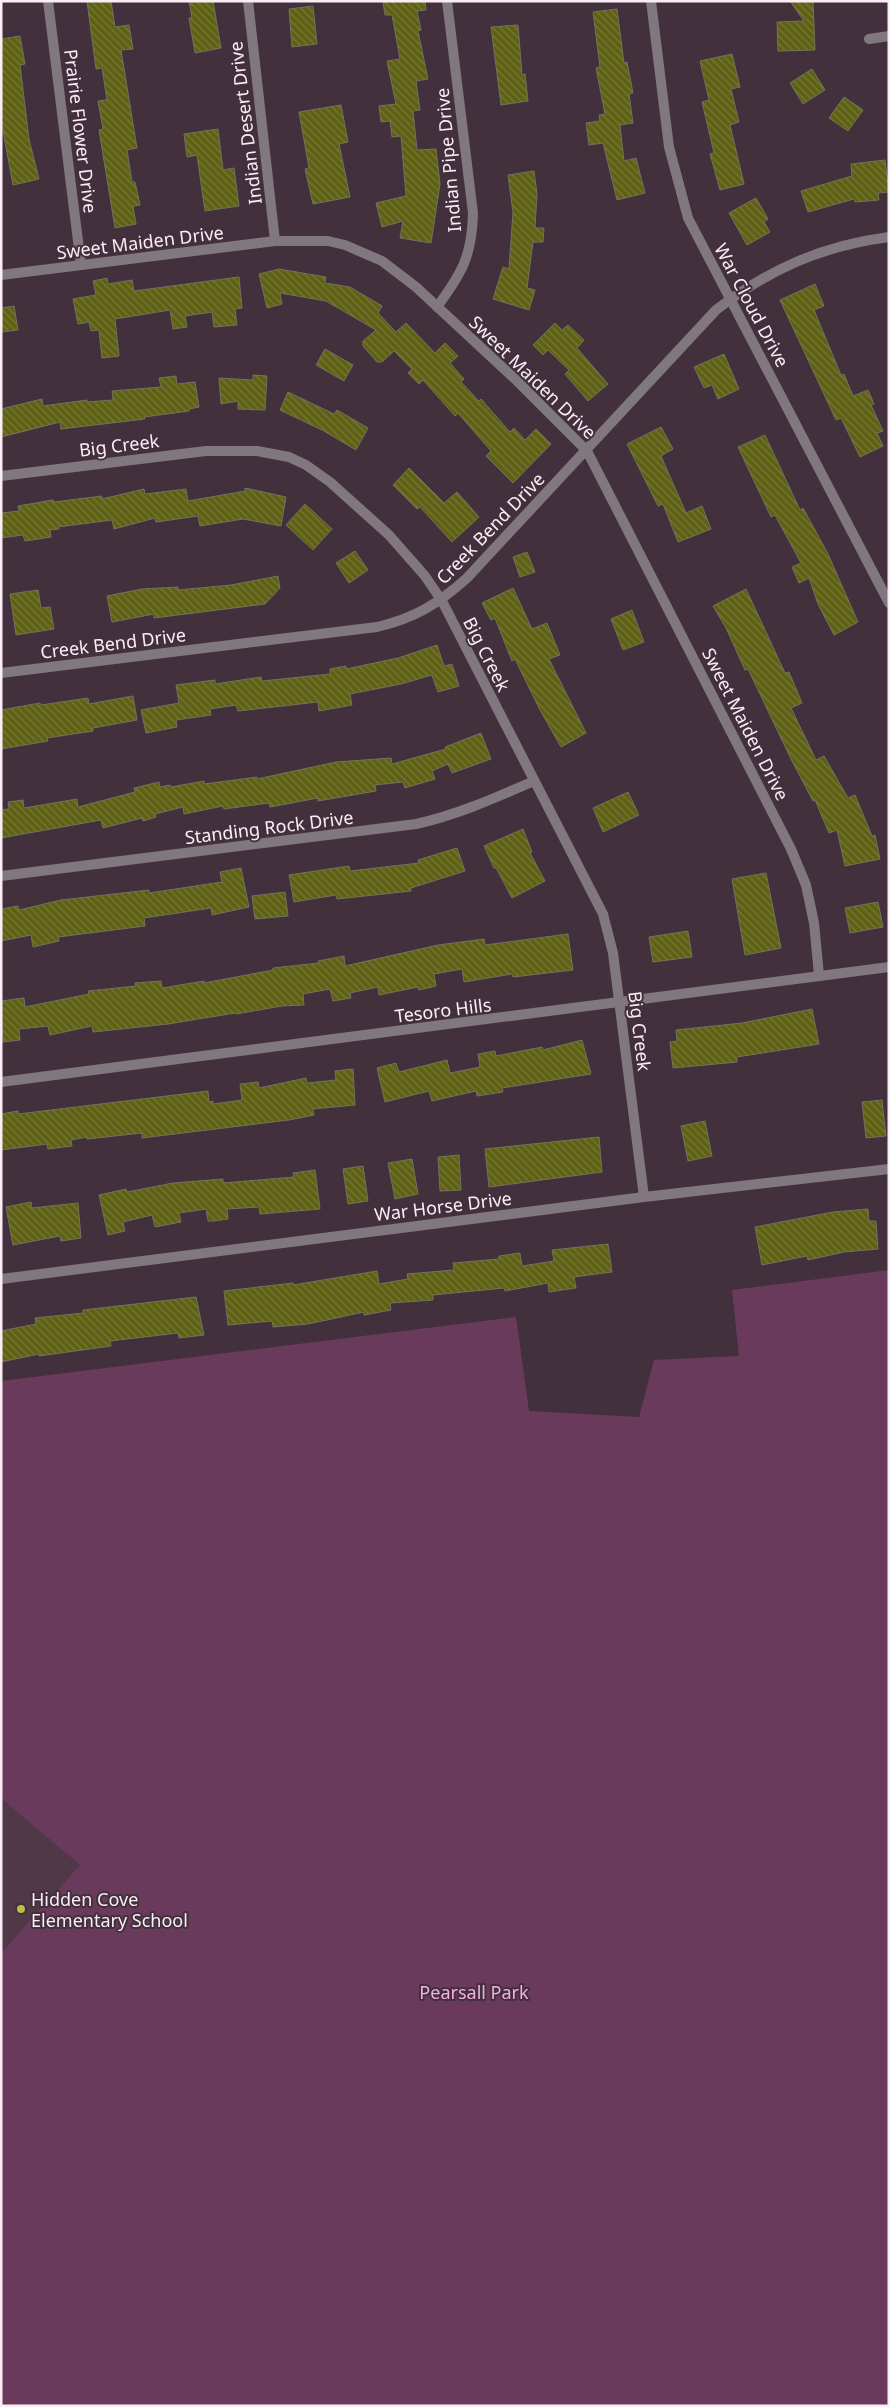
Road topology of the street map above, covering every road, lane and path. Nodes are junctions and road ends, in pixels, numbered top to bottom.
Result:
1 (48, 1) edge
2 (248, 1) edge
3 (447, 1) edge
4 (651, 1) edge
5 (889, 36) edge
6 (869, 39) dead end
7 (889, 237) edge
8 (275, 241) junction
9 (81, 266) junction
10 (1, 275) edge
11 (731, 298) junction
12 (437, 307) junction
13 (587, 451) junction
14 (1, 476) edge
15 (442, 601) junction
16 (889, 603) edge
17 (1, 673) edge
18 (534, 781) junction
19 (1, 876) edge
20 (889, 967) edge
21 (819, 975) junction
22 (620, 1004) junction
23 (1, 1082) edge
24 (889, 1169) edge
25 (644, 1197) junction
26 (1, 1279) edge

1 - 9 street, Prairie Flower Drive
2 - 8 street, Indian Desert Drive
3 - 12 street, Indian Pipe Drive
4 - 11 street, War Cloud Drive
5 - 6 street
7 - 11 street, Creek Bend Drive
8 - 9 street, Sweet Maiden Drive
8 - 12 street, Sweet Maiden Drive
9 - 10 street, Sweet Maiden Drive
11 - 13 street, Creek Bend Drive
11 - 16 street, War Cloud Drive
12 - 13 street, Sweet Maiden Drive
13 - 15 street, Creek Bend Drive
13 - 21 street, Sweet Maiden Drive
14 - 15 street, Big Creek
15 - 17 street, Creek Bend Drive
15 - 18 street, Big Creek
18 - 19 street, Standing Rock Drive
18 - 22 street, Big Creek
20 - 21 street, Tesoro Hills
21 - 22 street, Tesoro Hills
22 - 23 street, Tesoro Hills
22 - 25 street, Big Creek
24 - 25 street, War Horse Drive
25 - 26 street, War Horse Drive

